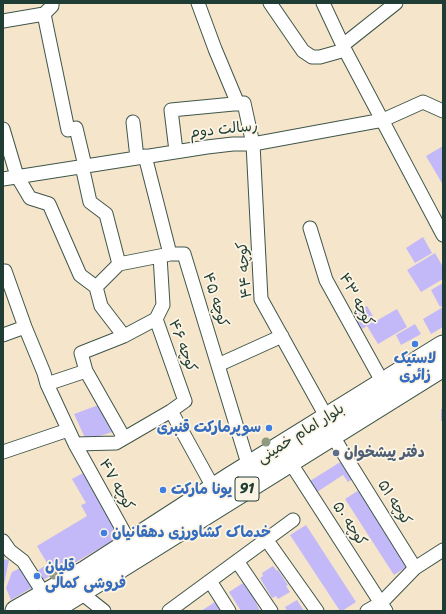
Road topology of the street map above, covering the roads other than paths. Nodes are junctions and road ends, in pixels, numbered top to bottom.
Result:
1 (52, 3) edge
2 (198, 3) edge
3 (270, 3) edge
4 (323, 3) edge
5 (396, 3) edge
6 (44, 14) junction
7 (3, 21) edge
8 (344, 48) junction
9 (241, 104) junction
10 (443, 111) edge
11 (383, 120) junction
12 (133, 122) dead end
13 (3, 129) edge
14 (253, 144) junction
15 (176, 152) junction
16 (141, 157) junction
17 (83, 166) junction
18 (17, 176) junction
19 (3, 179) edge
20 (310, 228) dead end
21 (443, 235) edge
22 (165, 255) junction
23 (119, 264) junction
24 (4, 269) edge
25 (96, 287) junction
26 (156, 319) junction
27 (25, 327) junction
28 (3, 335) edge
29 (124, 336) junction
30 (282, 336) junction
31 (443, 346) edge
32 (218, 365) junction
33 (443, 366) edge
34 (86, 371) junction
35 (383, 383) junction
36 (47, 384) junction
37 (171, 411) junction
38 (330, 427) junction
39 (68, 430) junction
40 (124, 438) junction
41 (75, 444) junction
42 (3, 452) edge
43 (290, 462) junction
44 (249, 467) junction
45 (214, 489) junction
46 (293, 520) dead end
47 (266, 539) junction
48 (3, 541) edge
49 (130, 543) junction
50 (443, 550) edge
51 (237, 561) junction
52 (415, 568) junction
53 (210, 581) junction
54 (80, 592) junction
55 (50, 607) edge
56 (383, 607) edge
57 (177, 609) edge
58 (16, 611) edge
59 (104, 611) edge
60 (229, 611) edge
61 (271, 611) edge
62 (317, 611) edge
63 (367, 611) edge

1 - 6 street
2 - 9 street, کوچه ۴۴
3 - 8 street
4 - 8 street
5 - 8 street
6 - 7 street
6 - 17 street
8 - 11 street
9 - 14 street, کوچه ۴۴
9 - 15 street
10 - 11 street, رسالت دوم
11 - 14 street, رسالت دوم
11 - 21 street
12 - 16 street
13 - 18 street
14 - 15 street, رسالت دوم
14 - 30 street, کوچه ۴۴
15 - 16 street, رسالت دوم
16 - 17 street, رسالت دوم
16 - 22 street
17 - 18 street, رسالت دوم
17 - 23 street
18 - 19 street, رسالت دوم
18 - 25 street
20 - 35 street, کوچه ۴۳
22 - 23 street
22 - 26 street
22 - 32 street, کوچه ۴۵
23 - 25 street
24 - 27 street, کوچه ۴۷
25 - 29 street
26 - 29 street, کوچه ۴۶
26 - 37 street, کوچه ۴۶
27 - 28 street
27 - 36 street, کوچه ۴۷
29 - 34 street, کوچه ۴۶
30 - 32 street
30 - 38 street, کوچه ۴۴
31 - 35 main road, بلوار امام خمینی / 91
32 - 44 street, کوچه ۴۵
33 - 38 main road, بلوار امام خمینی / 91
34 - 36 street
34 - 40 street
35 - 38 main road, بلوار امام خمینی / 91
36 - 39 street, کوچه ۴۷
37 - 40 street
37 - 45 street
38 - 43 main road, بلوار امام خمینی / 91
38 - 44 main road, بلوار امام خمینی / 91
38 - 52 street, کوچه ۵۱
39 - 41 street, کوچه ۴۷
39 - 42 street
40 - 41 street
41 - 49 street, کوچه ۴۷
43 - 54 main road, بلوار امام خمینی / 91
43 - 56 street, کوچه ۵۰
44 - 45 main road, بلوار امام خمینی / 91
45 - 49 main road, بلوار امام خمینی / 91
46 - 47 street
47 - 51 street
47 - 62 street
48 - 55 street
49 - 55 main road, بلوار امام خمینی / 91
50 - 52 street
51 - 53 street
51 - 61 street
52 - 56 street
53 - 57 street
53 - 60 street
54 - 55 main road, بلوار امام خمینی / 91
54 - 59 street
55 - 58 main road, بلوار امام خمینی / 91
56 - 63 street

